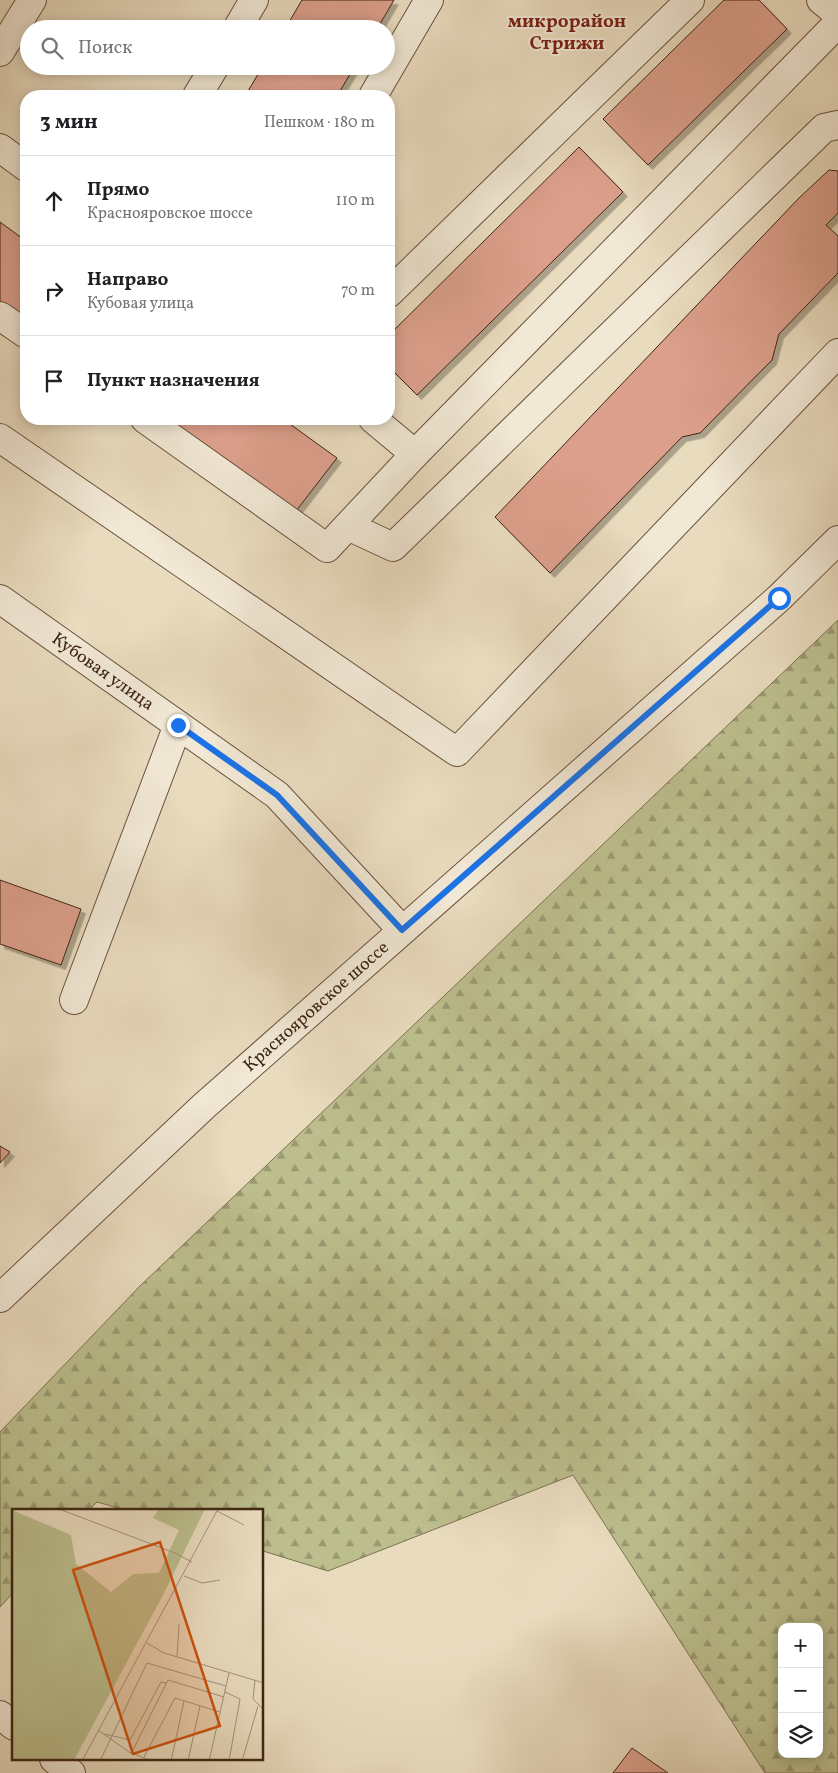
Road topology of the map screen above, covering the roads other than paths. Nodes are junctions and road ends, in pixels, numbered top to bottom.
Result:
1 (32, 0) edge
2 (254, 0) edge
3 (430, 0) edge
4 (690, 0) edge
5 (821, 0) edge
6 (838, 14) edge
7 (242, 20) edge
8 (838, 23) edge
9 (0, 52) edge
10 (395, 58) edge
11 (210, 75) edge
12 (385, 75) edge
13 (201, 90) edge
14 (376, 90) edge
15 (838, 125) edge
16 (0, 148) edge
17 (20, 163) edge
18 (395, 287) edge
19 (0, 316) edge
20 (20, 330) edge
21 (838, 353) edge
22 (153, 425) edge
23 (380, 425) edge
24 (0, 438) edge
25 (415, 454) junction
26 (348, 526) junction
27 (838, 540) edge
28 (0, 599) edge
29 (178, 725) junction
30 (402, 930) junction
31 (74, 1000) dead end
32 (0, 1298) edge
33 (0, 1715) edge
34 (12, 1724) edge
35 (55, 1760) edge
36 (71, 1773) edge

1 - 9 street
2 - 7 street
3 - 10 street
4 - 18 street
5 - 6 street
8 - 25 street
11 - 13 street
12 - 14 street
15 - 26 street
16 - 17 street
19 - 20 street
21 - 24 street
22 - 26 street
23 - 25 street
25 - 26 street
27 - 30 street, Краснояровское шоссе
28 - 29 street, Кубовая улица
29 - 30 street, Кубовая улица
29 - 31 street
30 - 32 street, Краснояровское шоссе
33 - 34 street
35 - 36 street

